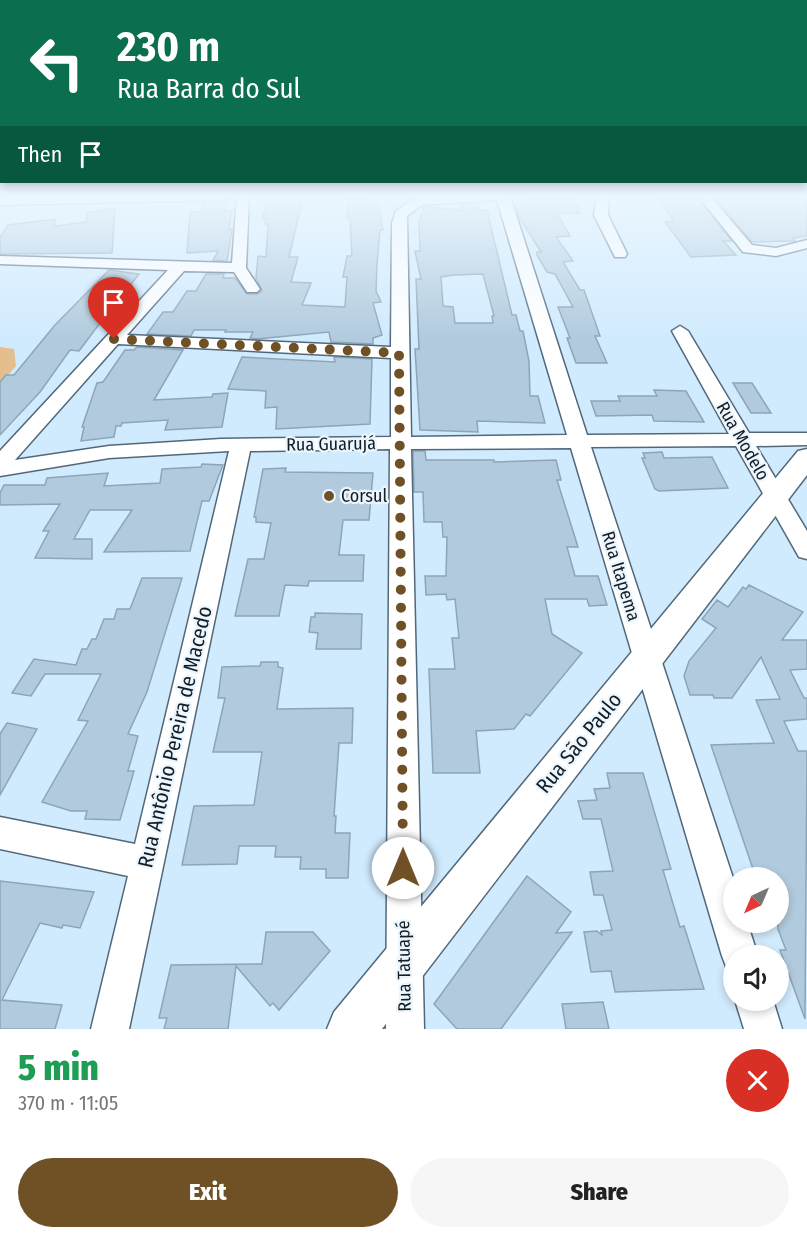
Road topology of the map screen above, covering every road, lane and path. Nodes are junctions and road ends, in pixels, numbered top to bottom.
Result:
1 (241, 244) edge
2 (399, 244) edge
3 (518, 244) edge
4 (615, 244) edge
5 (743, 244) edge
6 (807, 244) edge
7 (620, 254) dead end
8 (0, 260) edge
9 (180, 266) junction
10 (240, 268) junction
11 (252, 288) dead end
12 (680, 331) dead end
13 (114, 339) junction
14 (399, 353) junction
15 (742, 439) junction
16 (807, 439) edge
17 (579, 441) junction
18 (400, 443) junction
19 (241, 445) junction
20 (807, 457) edge
21 (0, 464) edge
22 (0, 469) edge
23 (776, 497) junction
24 (807, 551) edge
25 (647, 658) junction
26 (0, 833) edge
27 (147, 863) junction
28 (737, 945) edge
29 (404, 962) junction
30 (757, 1011) edge
31 (110, 1029) edge
32 (351, 1029) edge
33 (405, 1029) edge
34 (763, 1029) edge

1 - 10 street
2 - 14 street, Rua Tatuapé
3 - 17 street, Rua Itapema
4 - 7 street
5 - 6 street
8 - 9 street
9 - 10 street
9 - 13 street
10 - 11 street
12 - 15 street, Rua Modelo
13 - 14 street
13 - 21 street
14 - 18 street, Rua Tatuapé
15 - 16 street, Rua Guarujá
15 - 17 street, Rua Guarujá
15 - 23 street, Rua Modelo
17 - 18 street, Rua Guarujá
17 - 25 street, Rua Itapema
18 - 19 street, Rua Guarujá
18 - 29 street, Rua Tatuapé
19 - 22 street, Rua Guarujá
19 - 27 street, Rua Antônio Pereira de Macedo
20 - 23 main road, Rua São Paulo
23 - 24 street, Rua Modelo
23 - 25 main road, Rua São Paulo
25 - 28 street, Rua Itapema
25 - 29 main road, Rua São Paulo
26 - 27 street
27 - 31 street, Rua Antônio Pereira de Macedo
29 - 32 main road, Rua São Paulo
29 - 33 street, Rua Tatuapé
30 - 34 street

